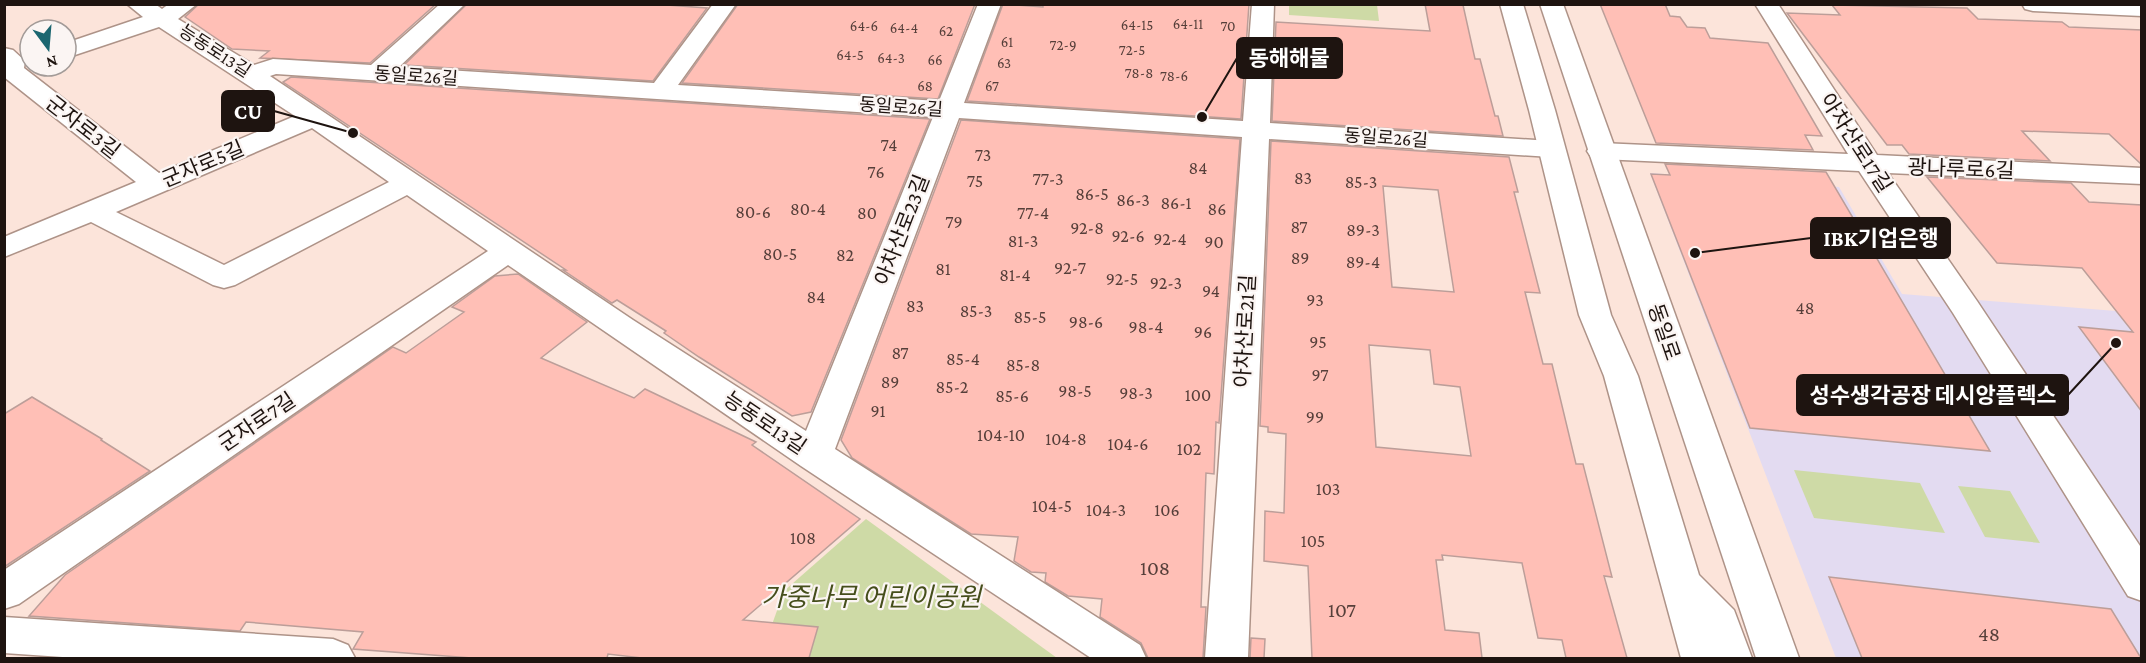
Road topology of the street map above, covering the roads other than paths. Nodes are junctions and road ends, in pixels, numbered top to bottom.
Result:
1 (454, 4) edge
2 (725, 4) edge
3 (990, 4) edge
4 (1263, 4) edge
5 (1511, 4) edge
6 (1551, 4) edge
7 (1766, 4) edge
8 (2033, 4) edge
9 (162, 9) edge
10 (2142, 9) edge
11 (78, 46) edge
12 (13, 65) edge
13 (377, 73) junction
14 (252, 75) junction
15 (660, 92) junction
16 (949, 110) junction
17 (313, 118) junction
18 (1255, 130) junction
19 (1601, 151) junction
20 (1555, 162) junction
21 (1869, 165) junction
22 (2142, 176) edge
23 (408, 183) junction
24 (156, 184) junction
25 (92, 211) junction
26 (4, 248) edge
27 (508, 251) junction
28 (814, 456) junction
29 (1681, 582) junction
30 (2142, 584) edge
31 (4, 592) edge
32 (4, 635) edge
33 (1771, 654) edge
34 (333, 658) edge
35 (1125, 658) edge
36 (1227, 658) edge
37 (1703, 658) edge
38 (1731, 658) edge

1 - 13 street
2 - 15 street
3 - 16 street, 아차산로23길
4 - 18 street, 아차산로21길
5 - 20 street
6 - 19 street, 동일로
7 - 21 street, 아차산로17길
8 - 10 street
9 - 11 street
9 - 14 street, 능동로13길
12 - 24 street, 군자로3길
13 - 14 street, 동일로26길
13 - 15 street, 동일로26길
14 - 17 street, 능동로13길
15 - 16 street, 동일로26길
16 - 18 street, 동일로26길
16 - 28 street, 아차산로23길
17 - 23 street, 능동로13길
17 - 24 street, 군자로5길
18 - 20 street, 동일로26길
18 - 36 street, 아차산로21길
19 - 20 street
19 - 21 street, 광나루로6길
19 - 33 street, 동일로
20 - 29 street
21 - 22 street, 광나루로6길
21 - 30 street, 아차산로17길
23 - 25 street
23 - 27 street, 능동로13길
24 - 25 street, 군자로5길
25 - 26 street, 군자로5길
27 - 28 street, 능동로13길
27 - 31 street, 군자로7길
28 - 35 street, 능동로13길
29 - 37 street
29 - 38 street
32 - 34 street

